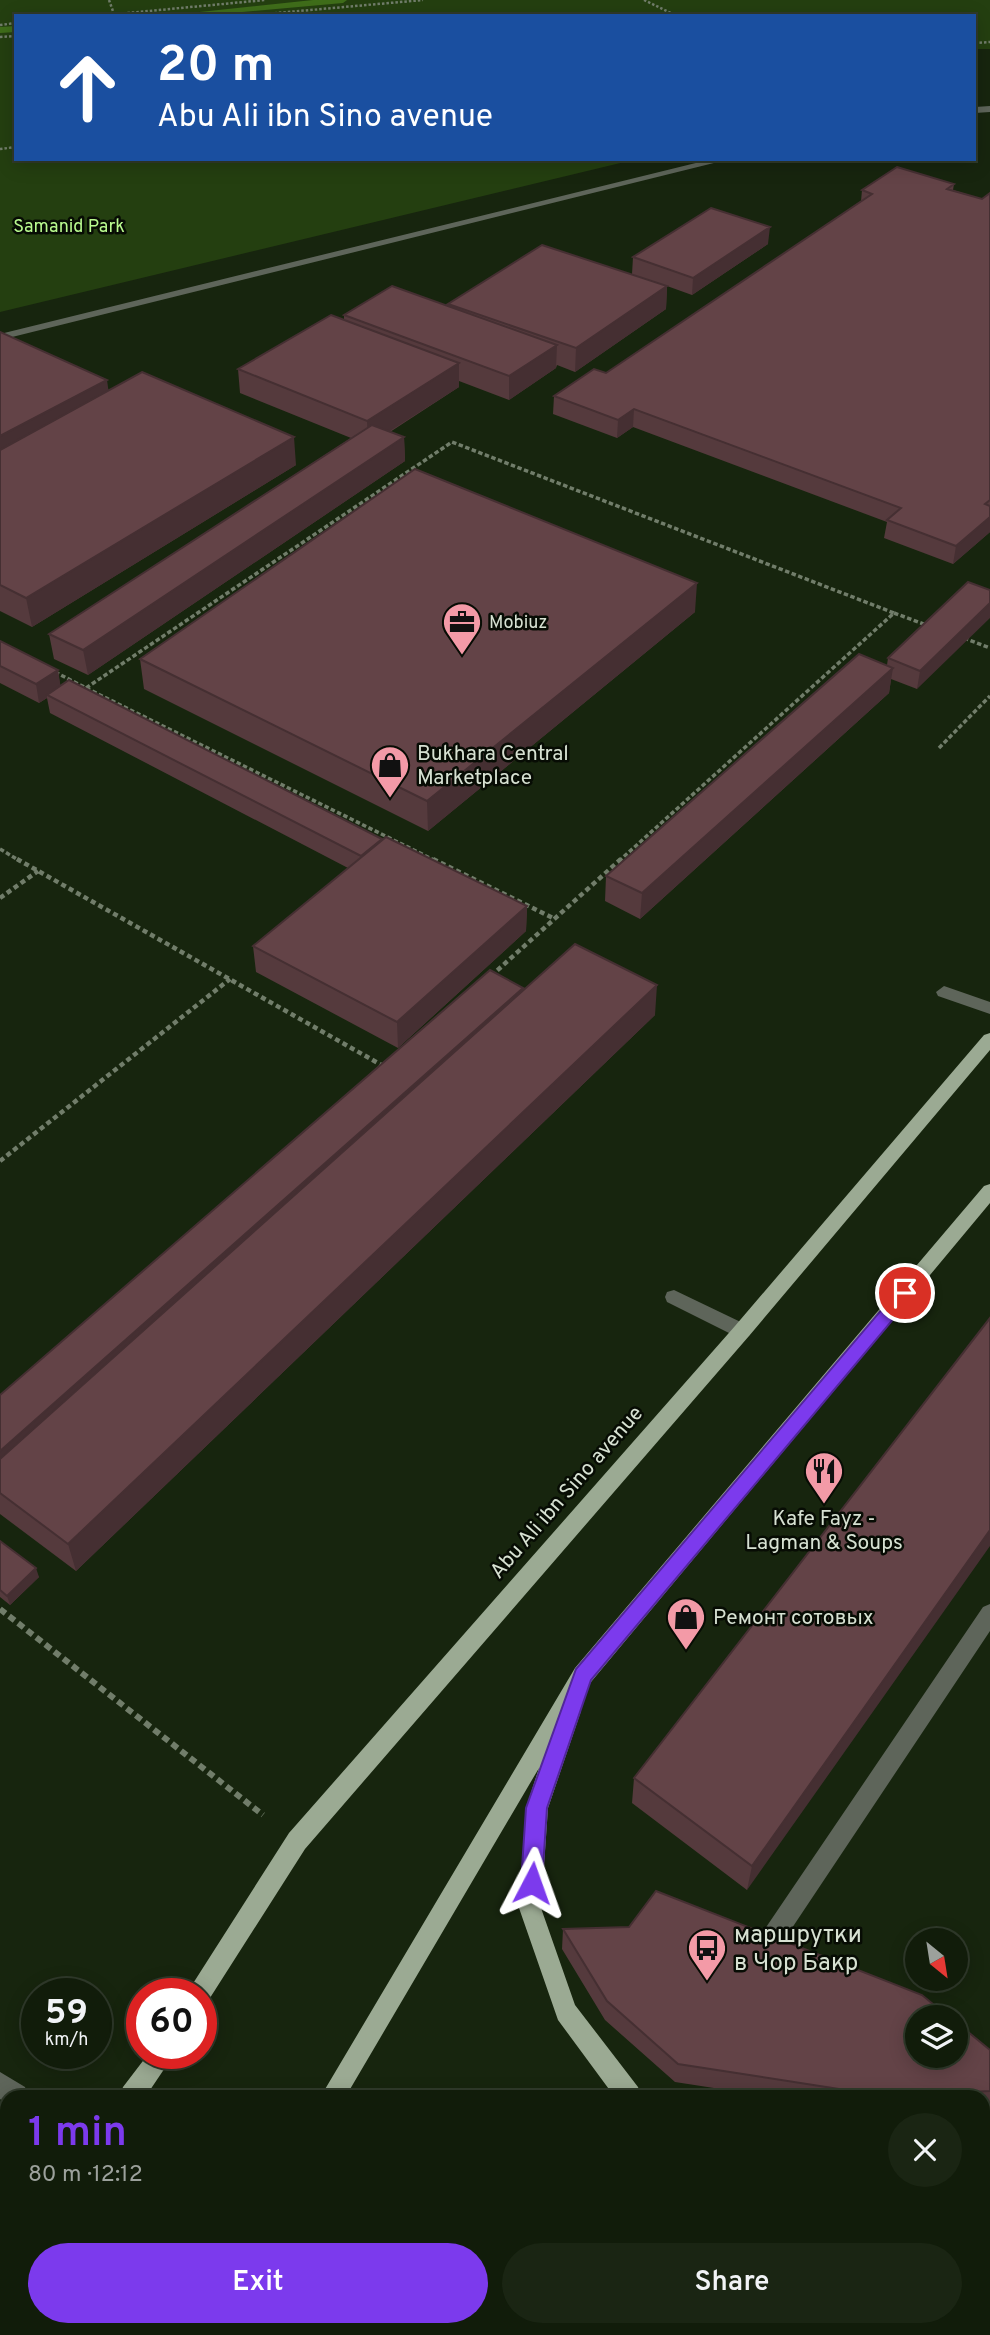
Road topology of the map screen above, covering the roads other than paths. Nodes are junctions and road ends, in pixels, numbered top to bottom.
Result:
1 (717, 161) edge
2 (0, 337) edge
3 (944, 992) dead end
4 (990, 1008) edge
5 (990, 1039) edge
6 (990, 1191) edge
7 (674, 1297) dead end
8 (742, 1331) junction
9 (990, 1614) edge
10 (583, 1675) junction
11 (751, 1969) edge
12 (210, 1978) edge
13 (151, 2069) edge
14 (136, 2090) edge
15 (337, 2090) edge
16 (624, 2090) edge

1 - 2 lane
3 - 4 lane
5 - 8 main road, Abu Ali ibn Sino avenue
6 - 10 main road
7 - 8 lane
8 - 12 main road, Abu Ali ibn Sino avenue
9 - 11 lane
10 - 15 main road
10 - 16 main road
13 - 14 main road

